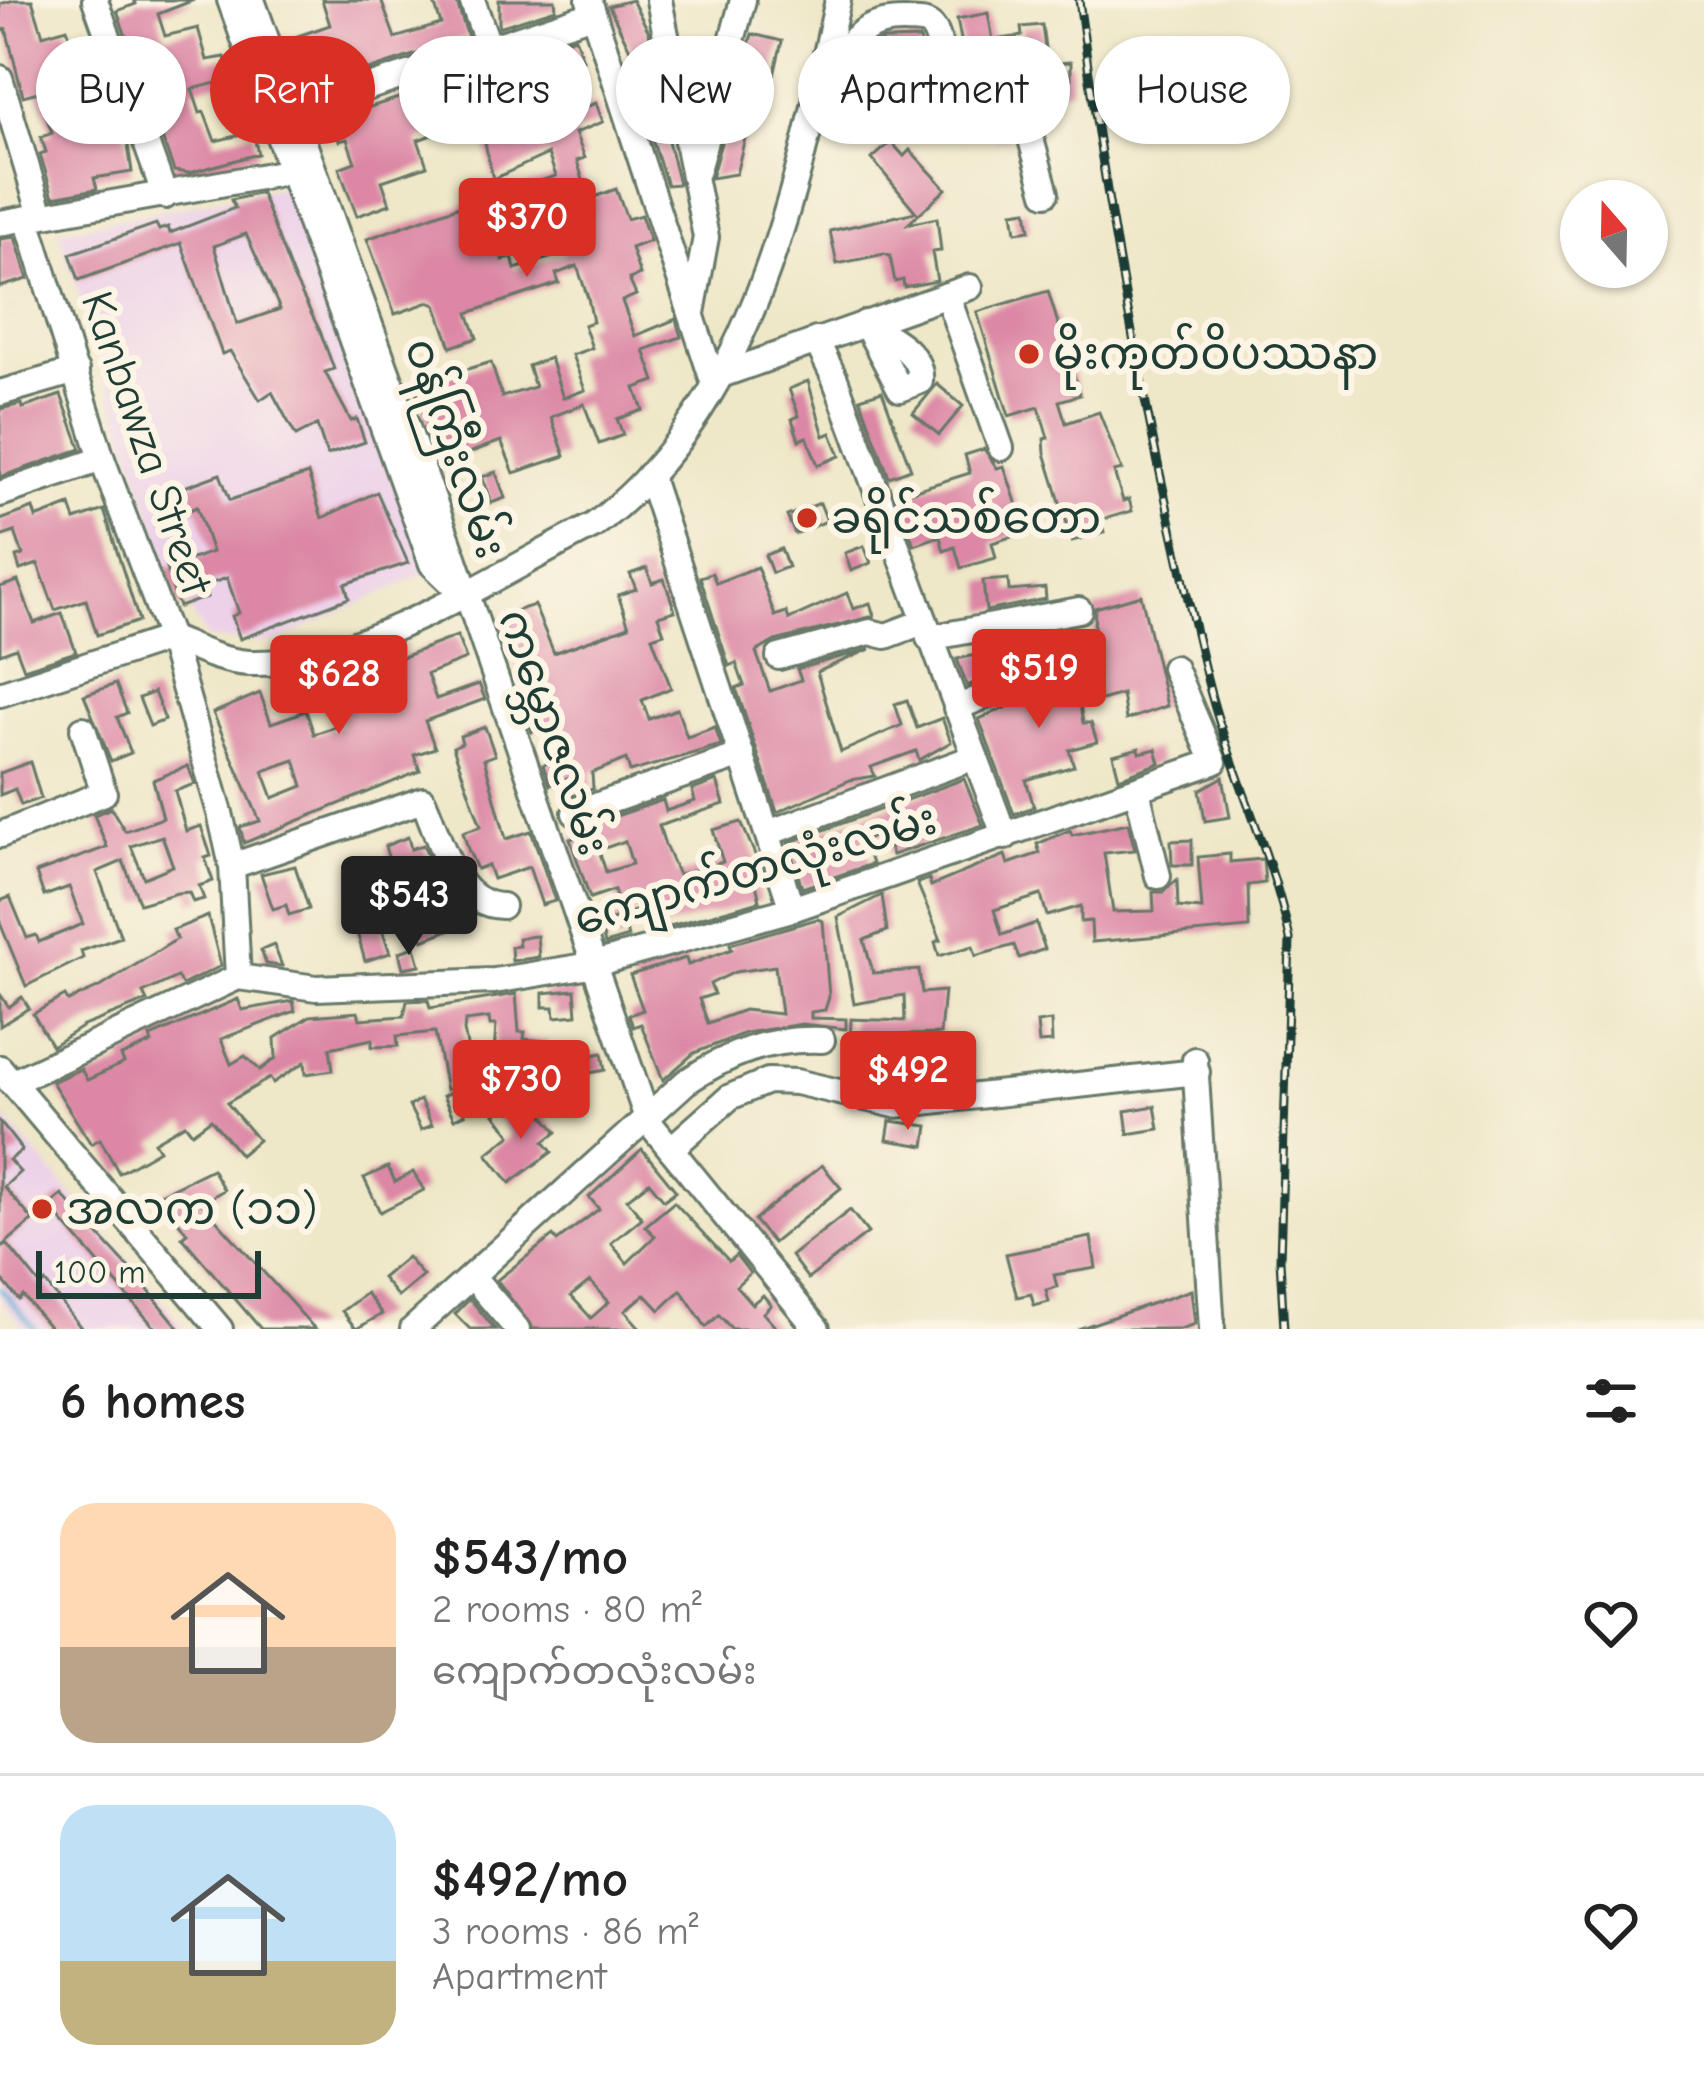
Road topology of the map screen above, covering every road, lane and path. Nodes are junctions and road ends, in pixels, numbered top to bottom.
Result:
1 (95, 0) edge
2 (230, 0) edge
3 (252, 0) edge
4 (472, 0) edge
5 (658, 0) edge
6 (743, 0) edge
7 (838, 0) edge
8 (589, 8) edge
9 (246, 36) edge
10 (261, 36) edge
11 (485, 36) edge
12 (517, 36) edge
13 (830, 36) edge
14 (858, 36) edge
15 (937, 36) edge
16 (0, 78) edge
17 (293, 144) edge
18 (803, 144) edge
19 (1032, 144) edge
20 (302, 170) junction
21 (695, 178) junction
22 (1046, 193) dead end
23 (165, 196) junction
24 (34, 217) junction
25 (0, 224) edge
26 (691, 316) junction
27 (816, 340) junction
28 (76, 371) junction
29 (716, 380) junction
30 (0, 393) edge
31 (1001, 448) dead end
32 (102, 459) junction
33 (650, 475) junction
34 (0, 494) edge
35 (462, 592) junction
36 (1079, 610) dead end
37 (926, 630) junction
38 (170, 638) junction
39 (779, 657) dead end
40 (1174, 668) dead end
41 (1034, 676) dead end
42 (0, 694) edge
43 (956, 708) junction
44 (83, 729) dead end
45 (742, 755) junction
46 (974, 757) junction
47 (1137, 790) junction
48 (575, 813) dead end
49 (768, 833) junction
50 (0, 836) edge
51 (1005, 837) junction
52 (232, 866) junction
53 (1158, 876) dead end
54 (502, 906) dead end
55 (792, 910) junction
56 (591, 965) junction
57 (238, 977) junction
58 (822, 1040) dead end
59 (6, 1076) edge
60 (648, 1121) junction
61 (671, 1149) junction
62 (472, 1276) junction
63 (220, 1329) edge
64 (412, 1329) edge
65 (517, 1329) edge
66 (817, 1329) edge
67 (1212, 1329) edge

1 - 23 street
2 - 9 street, ဝန်ကြီးလမ်း
3 - 10 street, ဝန်ကြီးလမ်း
4 - 11 street
5 - 21 street
6 - 21 street
7 - 13 street
8 - 12 street
8 - 26 street
14 - 15 street
16 - 24 street, Kanbawza Street
17 - 20 street, ဝန်ကြီးလမ်း
18 - 29 street
19 - 22 street
20 - 23 street
20 - 35 street, ဝန်ကြီးလမ်း
21 - 26 street
23 - 24 street
24 - 25 street
24 - 28 street, Kanbawza Street
26 - 29 street
27 - 29 street
27 - 31 street
27 - 37 street
28 - 30 street
28 - 32 street, Kanbawza Street
29 - 33 street
32 - 34 street
32 - 38 street, Kanbawza Street
33 - 35 street
33 - 45 street
35 - 38 street
35 - 56 street, ကမ္ဘောဇလမ်း
36 - 37 street
37 - 39 street
37 - 43 street
38 - 42 street
38 - 52 street, Kanbawza Street
40 - 47 street, ကျောက်တလုံးလမ်း
41 - 43 street
43 - 46 street
44 - 50 street
45 - 48 street
45 - 49 street
46 - 49 street
46 - 51 street
47 - 51 street, ကျောက်တလုံးလမ်း
47 - 53 street
49 - 55 street
51 - 55 street, ကျောက်တလုံးလမ်း
52 - 54 street
52 - 57 street, Kanbawza Street
55 - 56 street, ကျောက်တလုံးလမ်း
56 - 57 street, ကျောက်တလုံးလမ်း
56 - 60 street, ကမ္ဘောဇလမ်း
57 - 59 street
58 - 60 street
59 - 63 street
60 - 61 street, ကမ္ဘောဇလမ်း
60 - 62 street
61 - 66 street, ကမ္ဘောဇလမ်း
61 - 67 street
62 - 64 street
62 - 65 street

